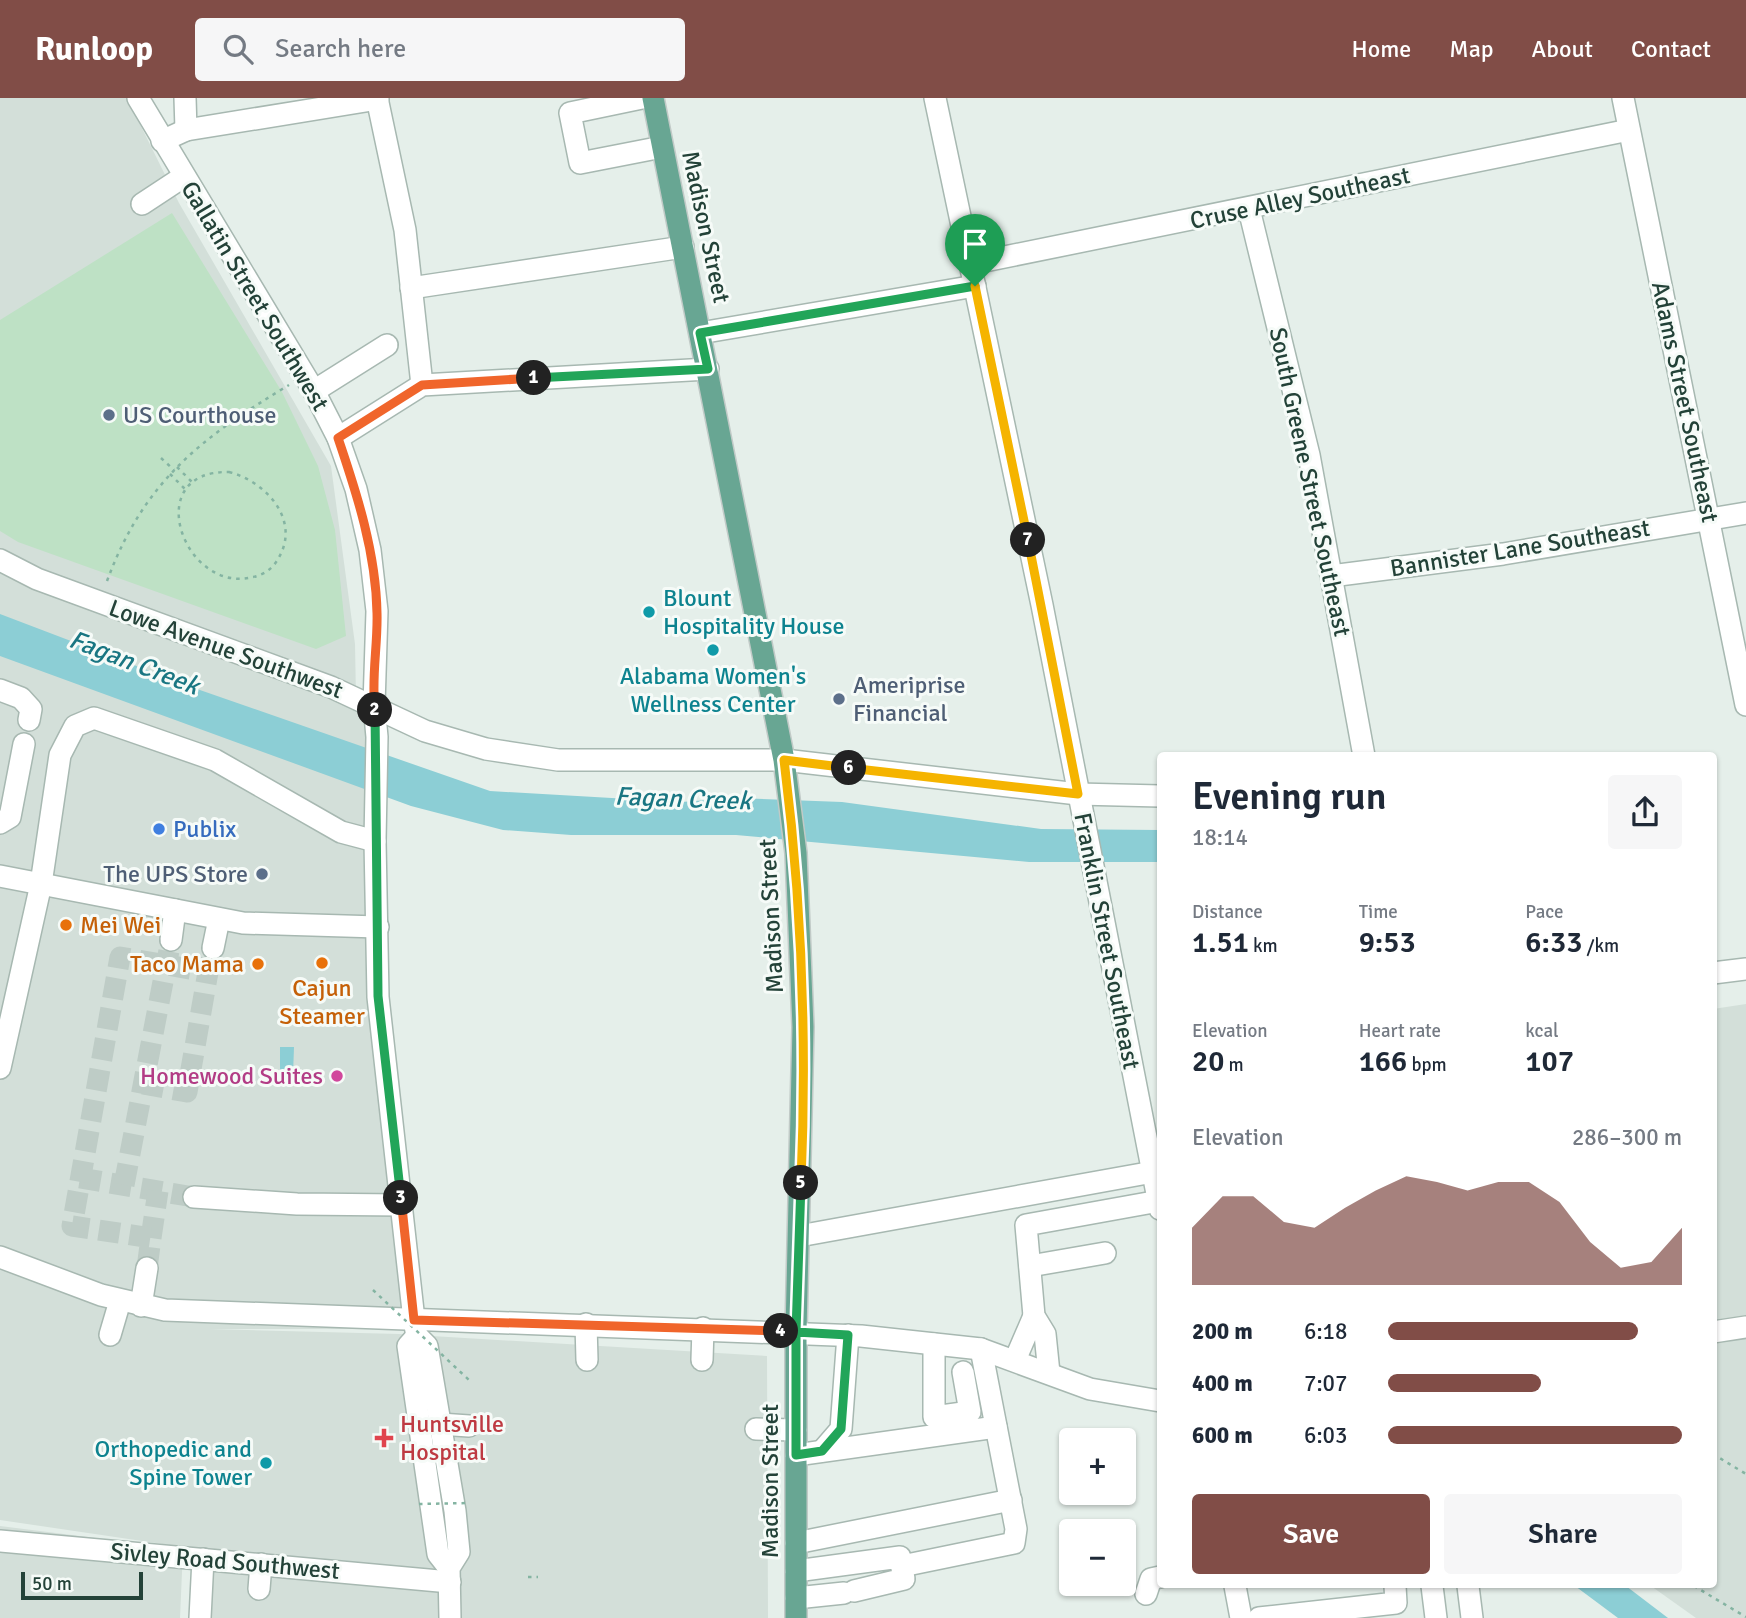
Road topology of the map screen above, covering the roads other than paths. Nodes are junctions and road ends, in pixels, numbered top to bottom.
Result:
1 (138, 98) edge
2 (185, 98) edge
3 (642, 98) edge
4 (653, 98) edge
5 (935, 98) edge
6 (1623, 98) edge
7 (377, 99) edge
8 (186, 130) junction
9 (1629, 130) junction
10 (162, 141) junction
11 (662, 147) junction
12 (183, 177) junction
13 (142, 204) dead end
14 (1249, 209) junction
15 (683, 247) junction
16 (970, 264) junction
17 (975, 286) junction
18 (411, 288) junction
19 (700, 333) junction
20 (387, 345) dead end
21 (708, 369) junction
22 (422, 385) junction
23 (314, 391) junction
24 (338, 438) junction
25 (1746, 513) edge
26 (1709, 518) junction
27 (0, 560) edge
28 (1331, 576) junction
29 (0, 690) edge
30 (374, 705) junction
31 (1746, 705) edge
32 (29, 720) dead end
33 (24, 744) dead end
34 (1363, 752) edge
35 (784, 760) junction
36 (1078, 794) junction
37 (1157, 796) edge
38 (0, 823) edge
39 (375, 841) junction
40 (0, 876) edge
41 (41, 884) junction
42 (175, 910) junction
43 (219, 919) junction
44 (378, 928) junction
45 (171, 940) tunnel mouth
46 (213, 948) tunnel mouth
47 (1746, 970) edge
48 (1717, 973) edge
49 (0, 1068) edge
50 (1153, 1172) junction
51 (1157, 1191) edge
52 (194, 1197) tunnel mouth
53 (402, 1205) junction
54 (1157, 1205) edge
55 (799, 1236) junction
56 (1105, 1253) dead end
57 (0, 1257) edge
58 (1030, 1266) junction
59 (147, 1268) tunnel mouth
60 (120, 1300) junction
61 (141, 1306) junction
62 (1034, 1316) junction
63 (586, 1324) junction
64 (1746, 1327) edge
65 (416, 1328) junction
66 (703, 1328) junction
67 (1717, 1331) edge
68 (796, 1332) junction
69 (110, 1335) dead end
70 (848, 1335) junction
71 (934, 1344) junction
72 (981, 1349) junction
73 (587, 1360) dead end
74 (702, 1360) dead end
75 (1015, 1360) junction
76 (963, 1372) dead end
77 (1049, 1373) junction
78 (1157, 1400) edge
79 (430, 1422) junction
80 (469, 1426) dead end
81 (996, 1427) junction
82 (756, 1429) dead end
83 (796, 1430) junction
84 (822, 1451) junction
85 (796, 1455) junction
86 (1011, 1500) junction
87 (0, 1541) edge
88 (796, 1543) junction
89 (202, 1559) junction
90 (261, 1564) junction
91 (902, 1566) junction
92 (796, 1571) junction
93 (450, 1575) junction
94 (1157, 1578) edge
95 (1235, 1588) edge
96 (1395, 1588) edge
97 (1432, 1588) edge
98 (1468, 1588) edge
99 (259, 1589) dead end
100 (1146, 1594) dead end
101 (796, 1608) edge
102 (200, 1618) edge
103 (450, 1618) edge
104 (1241, 1618) edge
105 (1259, 1618) edge
106 (1436, 1618) edge
107 (1472, 1618) edge

1 - 10 street, Gallatin Street Southwest
2 - 8 street
3 - 11 street
4 - 11 main road, Madison Street
5 - 16 street, Franklin Street Southeast
6 - 9 street, Adams Street Southeast
7 - 8 street
7 - 18 street
8 - 10 street
9 - 14 street, Cruse Alley Southeast
9 - 26 street, Adams Street Southeast
10 - 12 street, Gallatin Street Southwest
11 - 15 main road, Madison Street
12 - 13 street
12 - 23 street, Gallatin Street Southwest
14 - 16 street, Cruse Alley Southeast
14 - 28 street, South Greene Street Southeast
15 - 18 street
15 - 19 main road, Madison Street
16 - 17 street, Franklin Street Southeast
17 - 19 street
17 - 36 street, Franklin Street Southeast
18 - 22 street
19 - 21 main road, Madison Street
20 - 23 street
21 - 22 street
21 - 35 main road, Madison Street
22 - 24 street
23 - 24 street, Gallatin Street Southwest
24 - 30 street, Gallatin Street Southwest
25 - 26 street, Bannister Lane Southeast
26 - 28 street, Bannister Lane Southeast
26 - 31 street, Adams Street Southeast
27 - 30 street, Lowe Avenue Southwest
28 - 34 street, South Greene Street Southeast
29 - 32 street
30 - 35 street, Lowe Avenue Southwest
30 - 39 street, Gallatin Street Southwest
33 - 38 street
35 - 36 street, Lowe Avenue Southwest
35 - 55 main road, Madison Street
36 - 37 street, Lowe Avenue Southwest
36 - 50 street, Franklin Street Southeast
39 - 41 street
39 - 44 street, Gallatin Street Southwest
40 - 41 street
41 - 42 street
41 - 49 street
42 - 43 street
42 - 45 street
43 - 44 street
43 - 46 street
44 - 53 street, Gallatin Street Southwest
47 - 48 street
50 - 51 street, Franklin Street Southeast
50 - 55 street
52 - 53 street
53 - 65 street, Gallatin Street Southwest
54 - 58 street
55 - 68 main road, Madison Street
56 - 58 street
57 - 60 street
58 - 62 street
59 - 61 street
60 - 61 street
60 - 69 street
61 - 65 street
62 - 75 street
62 - 77 street
63 - 65 street
63 - 66 street
63 - 73 street
64 - 67 street
65 - 79 street, Gallatin Street Southwest
66 - 68 street
66 - 74 street
68 - 70 street
68 - 83 main road, Madison Street
70 - 71 street
70 - 84 street
71 - 72 street
71 - 76 street
72 - 75 street
72 - 81 street
75 - 77 street
77 - 78 street
79 - 80 street
79 - 93 street, Gallatin Street Southwest
79 - 93 street, Gallatin Street Southwest
81 - 84 street
81 - 86 street
82 - 83 street
83 - 85 main road, Madison Street
84 - 85 street
85 - 88 main road, Madison Street
86 - 88 street
86 - 91 street
87 - 89 street, Sivley Road Southwest
88 - 92 main road, Madison Street
89 - 90 street, Sivley Road Southwest
89 - 102 street
90 - 93 street, Sivley Road Southwest
90 - 99 street
91 - 92 street
91 - 101 street
92 - 101 main road, Madison Street
93 - 103 street, Gallatin Street Southwest
94 - 100 street
95 - 104 street
96 - 105 street
97 - 106 street
98 - 107 street

